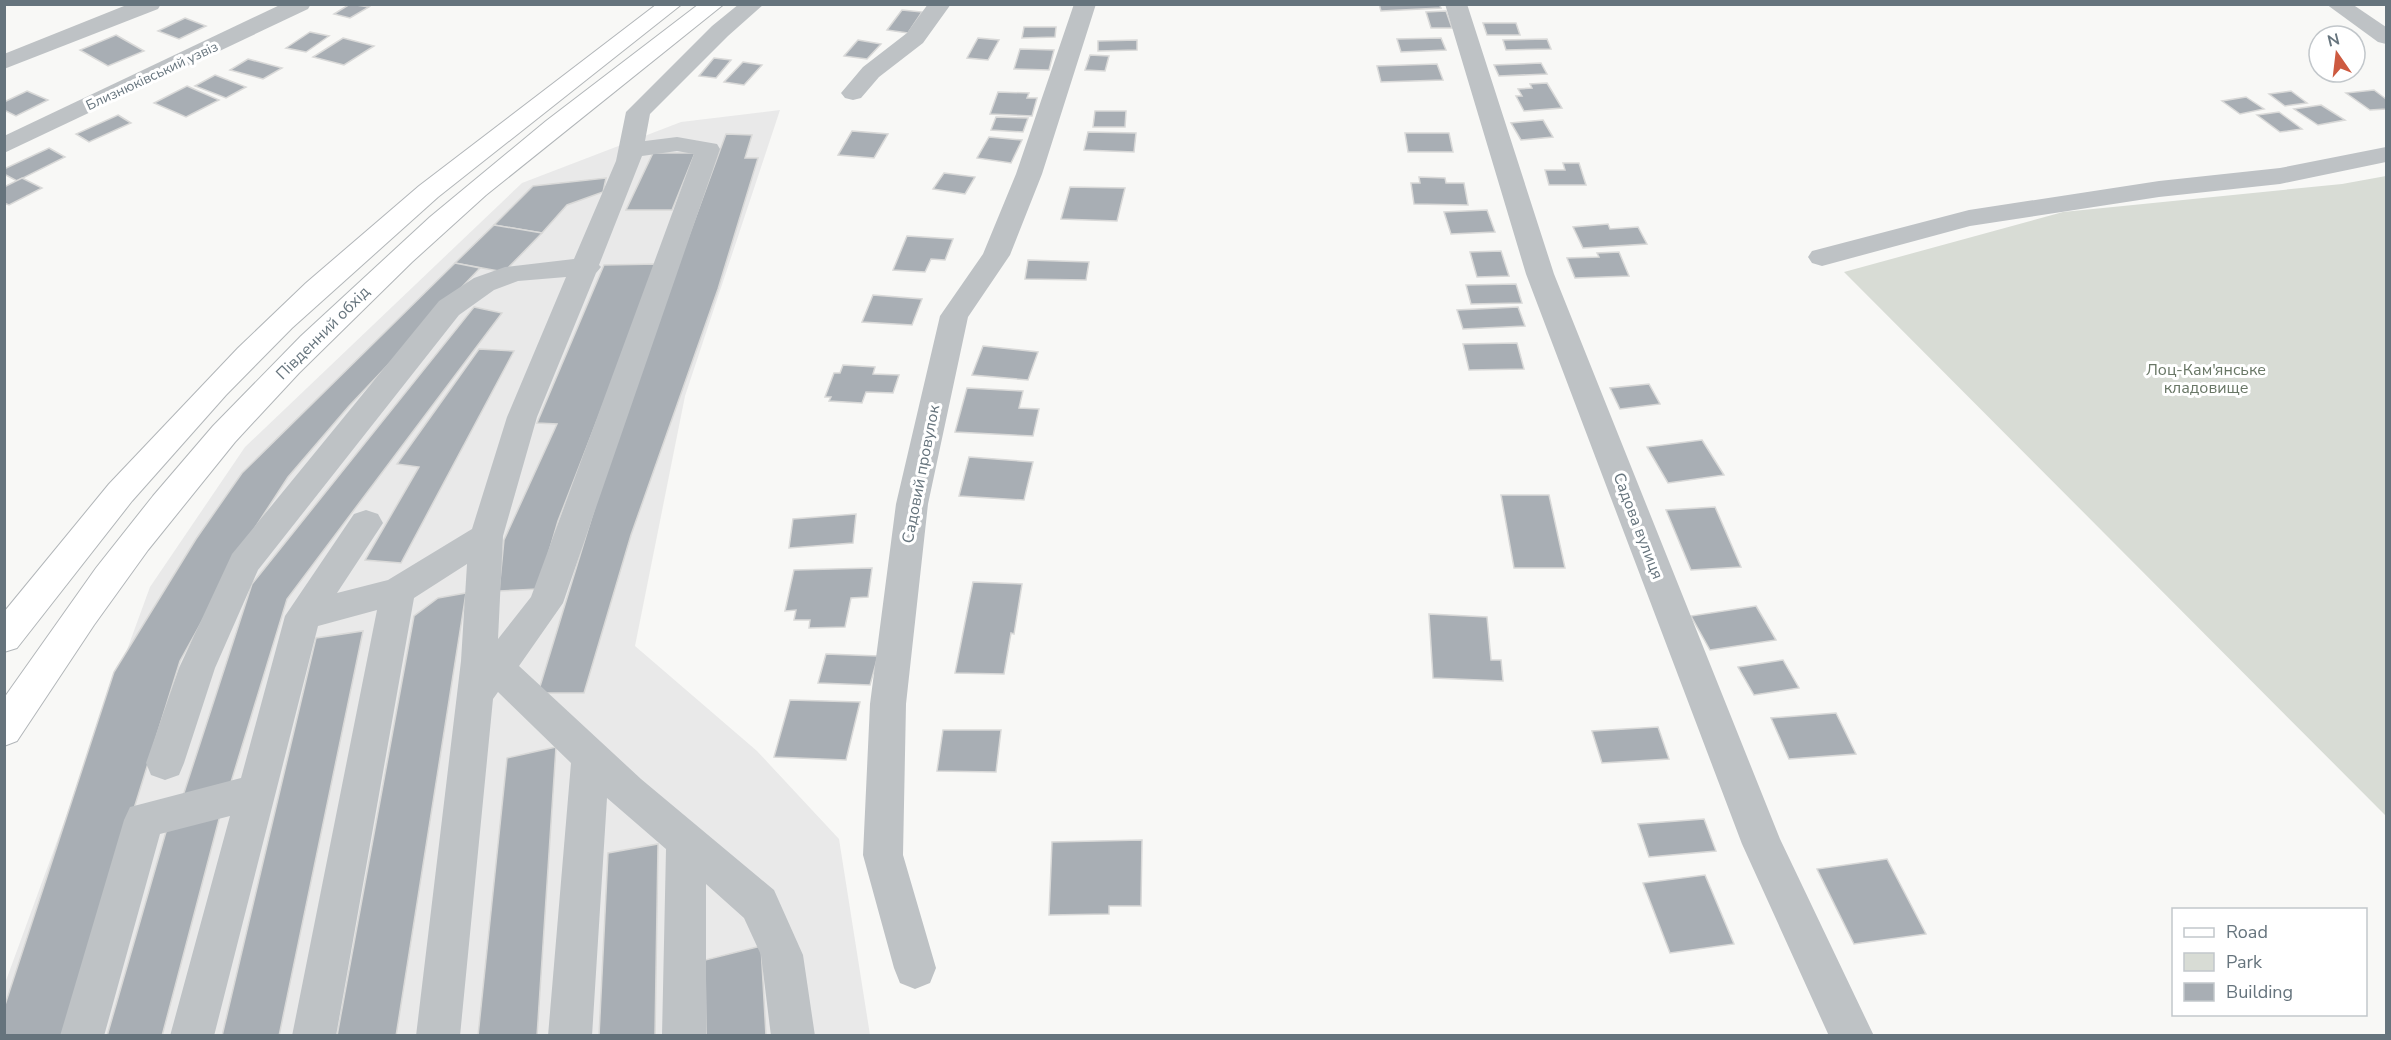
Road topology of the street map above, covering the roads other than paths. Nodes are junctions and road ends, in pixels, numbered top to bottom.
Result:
1 (150, 4) edge
2 (300, 4) edge
3 (671, 4) edge
4 (712, 4) edge
5 (753, 4) edge
6 (940, 4) edge
7 (1085, 4) edge
8 (1456, 4) edge
9 (2337, 4) edge
10 (2386, 38) edge
11 (4, 62) edge
12 (854, 93) dead end
13 (4, 146) edge
14 (633, 150) junction
15 (2386, 155) edge
16 (1822, 257) dead end
17 (587, 267) junction
18 (366, 523) dead end
19 (486, 536) junction
20 (398, 591) junction
21 (303, 616) junction
22 (4, 638) edge
23 (486, 680) junction
24 (4, 730) edge
25 (591, 757) junction
26 (165, 764) dead end
27 (256, 792) junction
28 (686, 842) junction
29 (915, 968) dead end
30 (82, 1035) edge
31 (192, 1035) edge
32 (314, 1035) edge
33 (438, 1035) edge
34 (570, 1035) edge
35 (684, 1035) edge
36 (793, 1035) edge
37 (1852, 1035) edge

1 - 11 street
2 - 13 street, Близнюківський узвіз
3 - 22 main road, Південний обхід
4 - 24 main road, Південний обхід
5 - 14 street
6 - 12 street
7 - 29 street, Садовий провулок
8 - 37 street, Садова вулиця
9 - 10 street
14 - 17 street
14 - 23 street
15 - 16 street
17 - 19 street
17 - 26 street
18 - 21 street
19 - 20 street
19 - 23 street
20 - 21 street
20 - 32 street
21 - 27 street
23 - 25 street
23 - 33 street
25 - 28 street
25 - 34 street
27 - 30 street
27 - 31 street
28 - 35 street
28 - 36 street

